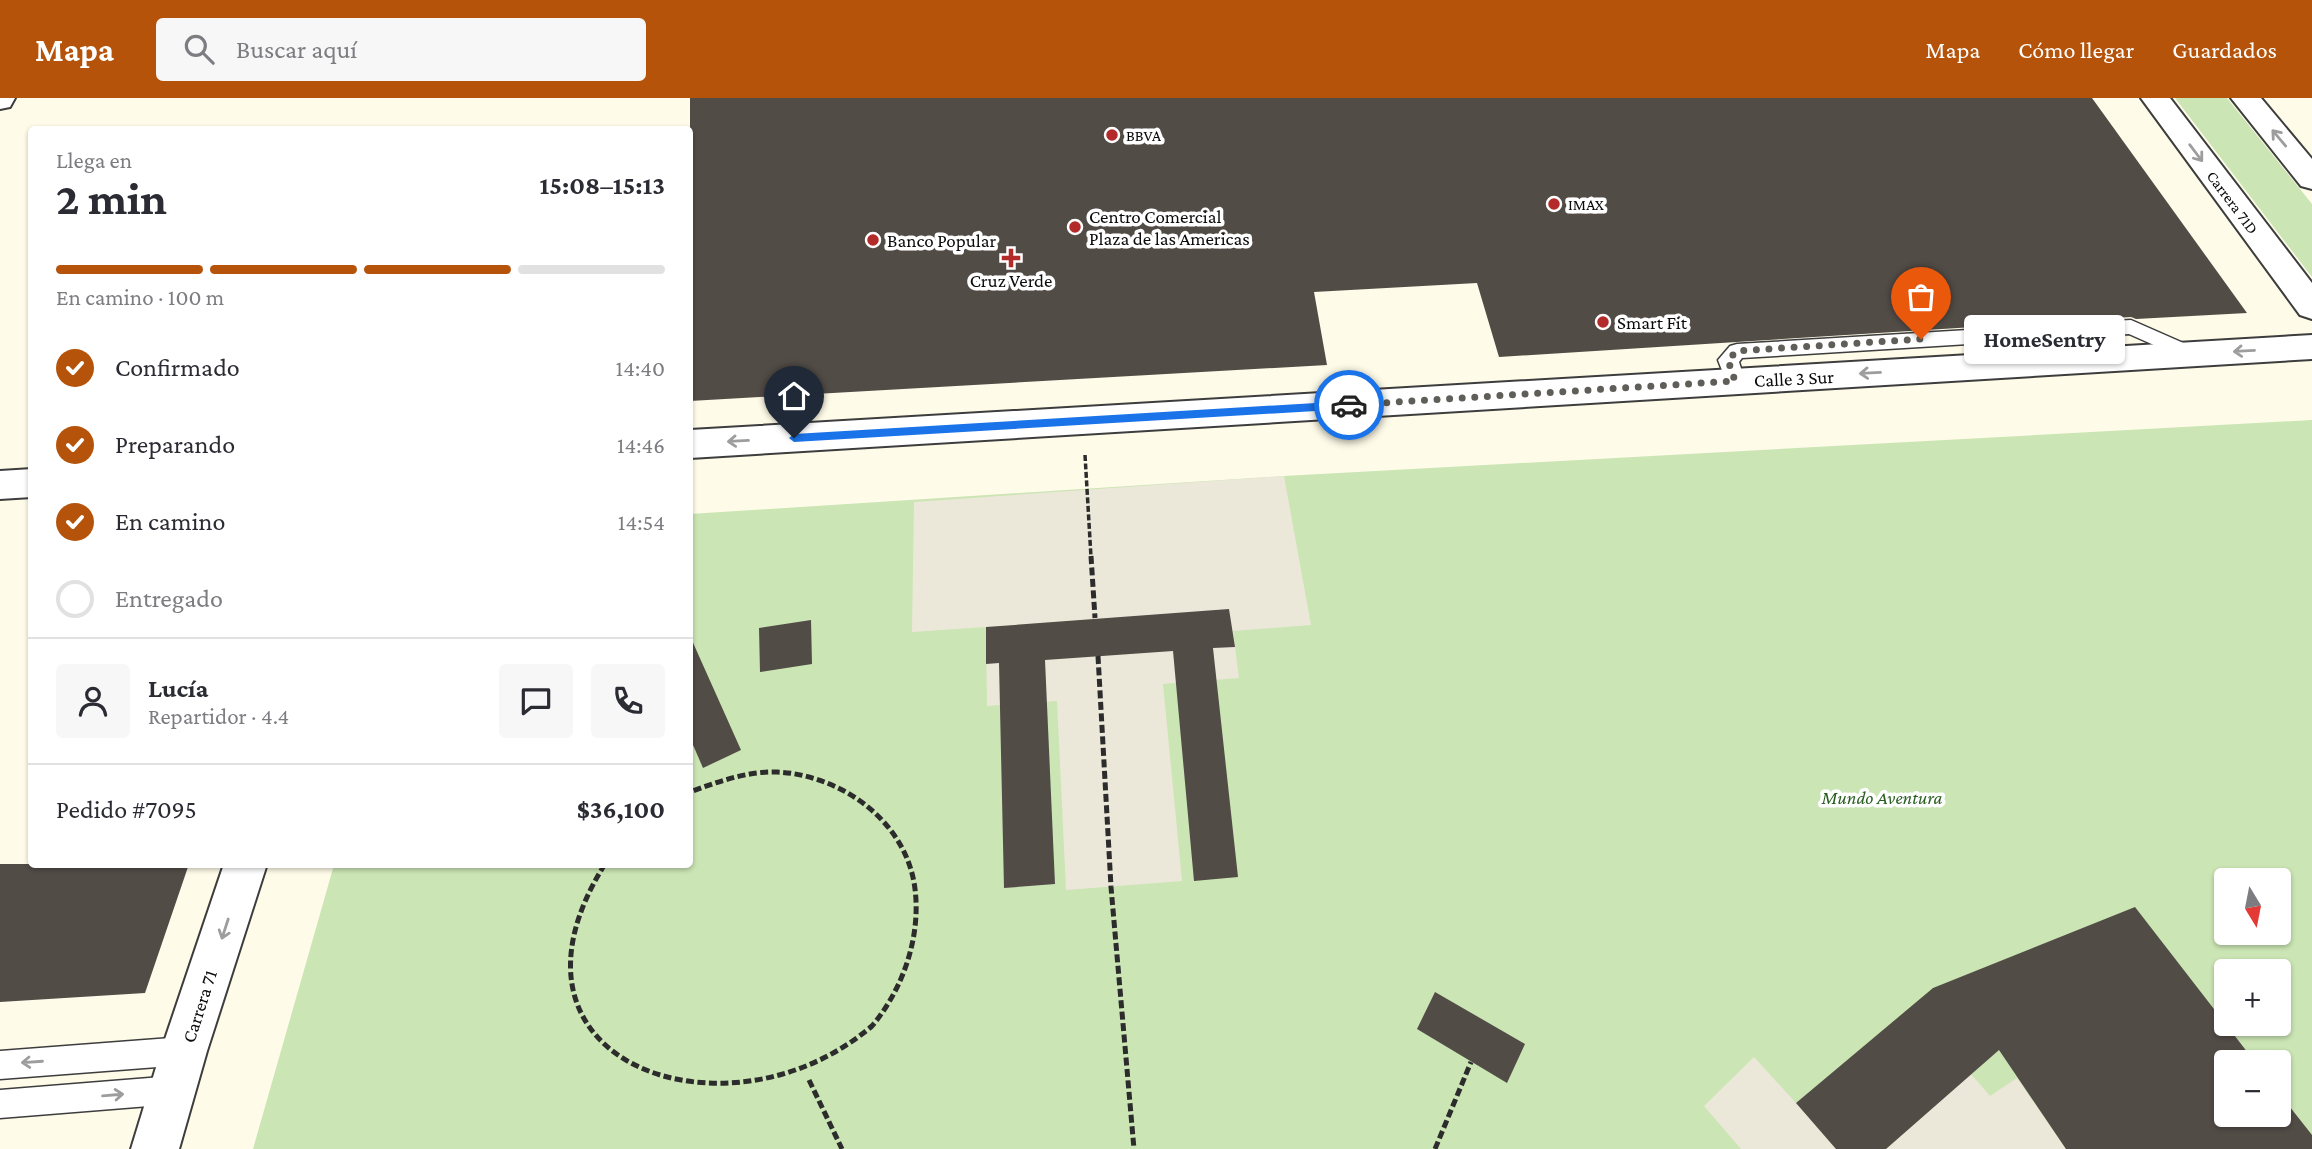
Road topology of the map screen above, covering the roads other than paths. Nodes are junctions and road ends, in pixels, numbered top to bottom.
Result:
1 (2155, 98) edge
2 (2245, 98) edge
3 (2312, 179) edge
4 (2312, 307) edge
5 (2312, 347) edge
6 (693, 444) edge
7 (28, 483) edge
8 (0, 485) edge
9 (245, 868) edge
10 (0, 1065) edge
11 (179, 1070) junction
12 (0, 1104) edge
13 (155, 1149) edge

1 -> 4 street, Carrera 71D
3 -> 2 street
5 -> 6 street, Calle 3 Sur
7 - 8 street
9 -> 11 street, Carrera 71
11 -> 10 lane
12 -> 11 lane
11 - 13 street, Carrera 71

